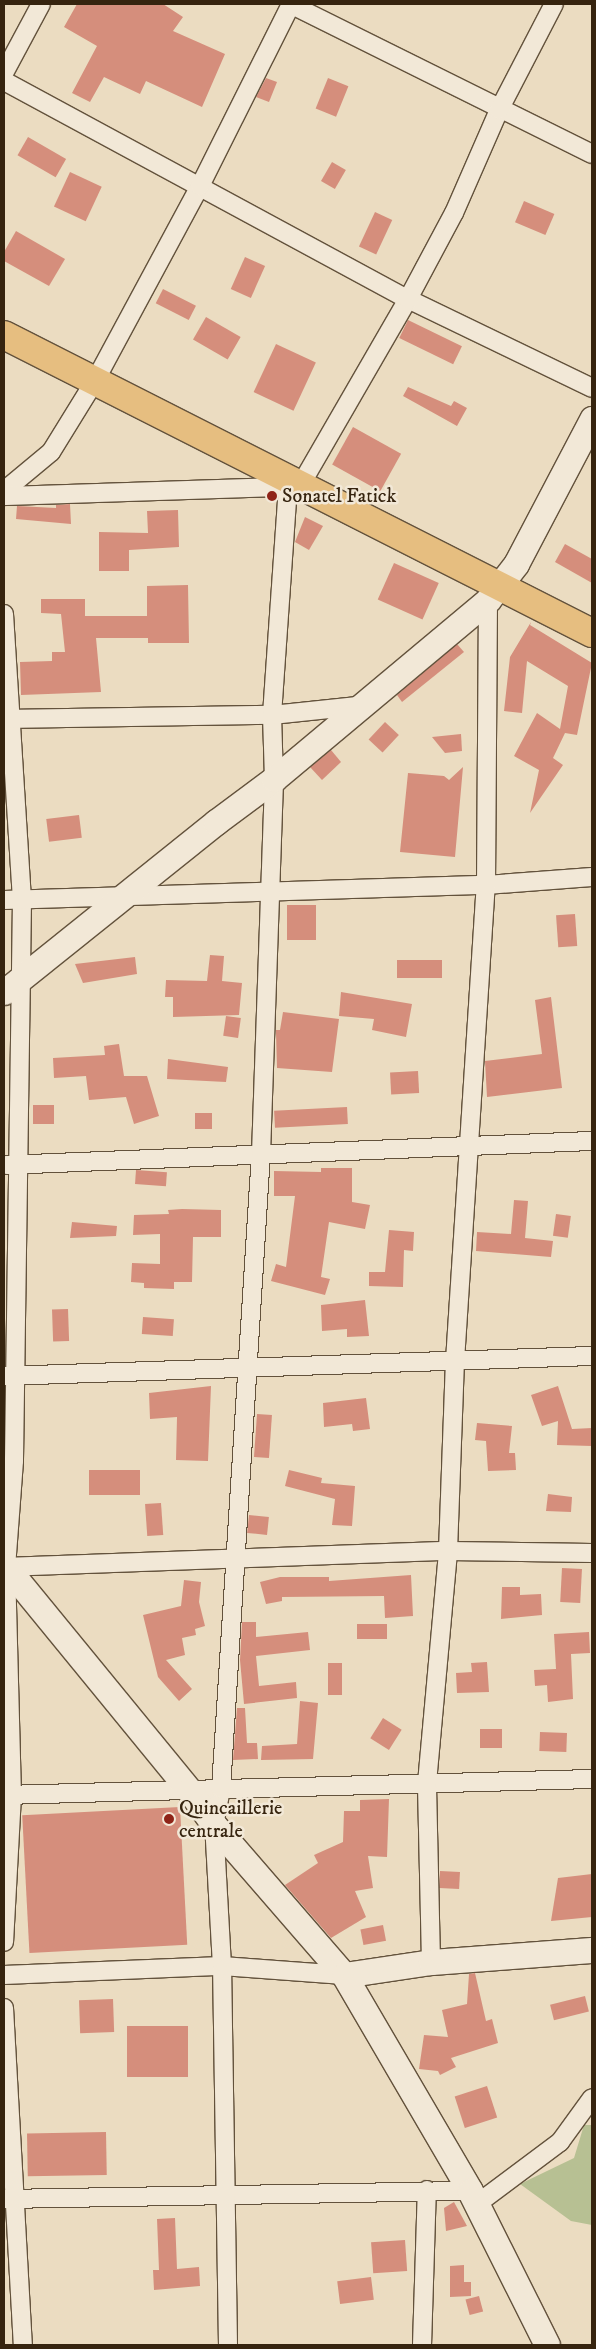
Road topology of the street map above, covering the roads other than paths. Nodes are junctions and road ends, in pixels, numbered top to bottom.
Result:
1 (41, 4) edge
2 (290, 4) edge
3 (554, 4) edge
4 (4, 73) edge
5 (4, 81) edge
6 (498, 110) junction
7 (592, 154) edge
8 (200, 186) junction
9 (408, 299) junction
10 (4, 335) edge
11 (96, 379) junction
12 (592, 388) edge
13 (592, 419) edge
14 (294, 486) junction
15 (4, 491) edge
16 (4, 496) edge
17 (495, 594) junction
18 (4, 614) edge
19 (592, 632) edge
20 (358, 706) junction
21 (272, 715) junction
22 (6, 719) edge
23 (274, 779) junction
24 (592, 877) edge
25 (486, 885) junction
26 (271, 892) junction
27 (122, 897) junction
28 (4, 900) edge
29 (22, 900) junction
30 (12, 985) edge
31 (592, 1141) edge
32 (469, 1146) junction
33 (261, 1154) junction
34 (10, 1164) edge
35 (592, 1356) edge
36 (455, 1361) junction
37 (247, 1368) junction
38 (9, 1376) edge
39 (448, 1551) junction
40 (592, 1553) edge
41 (234, 1561) junction
42 (4, 1566) edge
43 (592, 1779) edge
44 (427, 1783) junction
45 (221, 1789) junction
46 (189, 1790) junction
47 (8, 1795) edge
48 (214, 1825) junction
49 (4, 1942) edge
50 (592, 1950) edge
51 (432, 1962) junction
52 (222, 1966) junction
53 (4, 1975) edge
54 (344, 1975) junction
55 (4, 2008) edge
56 (592, 2098) edge
57 (427, 2190) junction
58 (225, 2194) junction
59 (473, 2198) junction
60 (9, 2199) edge
61 (23, 2345) edge
62 (228, 2345) edge
63 (422, 2345) edge
64 (547, 2345) edge

1 - 4 street
2 - 6 street
2 - 8 street
3 - 6 street
5 - 8 street
6 - 7 street
6 - 9 street
8 - 9 street
8 - 11 street
9 - 12 street
9 - 14 street
10 - 11 main road
11 - 14 main road
11 - 15 street
13 - 17 street
14 - 16 street
14 - 17 main road
14 - 21 street
17 - 19 main road
17 - 20 street
17 - 25 street
18 - 22 street
20 - 21 street
20 - 23 street
21 - 22 street
21 - 23 street
22 - 29 street
23 - 26 street
23 - 27 street
24 - 25 street
25 - 26 street
25 - 32 street
26 - 27 street
26 - 33 street
27 - 29 street
27 - 30 street
28 - 29 street
29 - 30 street
30 - 34 street
31 - 32 street
32 - 33 street
32 - 36 street
33 - 34 street
33 - 37 street
34 - 38 street
35 - 36 street
36 - 37 street
36 - 39 street
37 - 38 street
37 - 41 street
38 - 42 street
39 - 40 street
39 - 41 street
39 - 44 street
41 - 42 street
41 - 45 street
42 - 46 street
42 - 47 street
43 - 44 street
44 - 45 street
44 - 51 street
45 - 46 street
45 - 48 street
46 - 47 street
46 - 48 street
47 - 49 street
48 - 52 street
48 - 54 street
50 - 51 street
51 - 54 street
52 - 53 street
52 - 54 street
52 - 58 street
54 - 59 street
55 - 60 street
56 - 59 street
57 - 58 street
57 - 59 street
57 - 63 street
58 - 60 street
58 - 62 street
59 - 64 street
60 - 61 street

